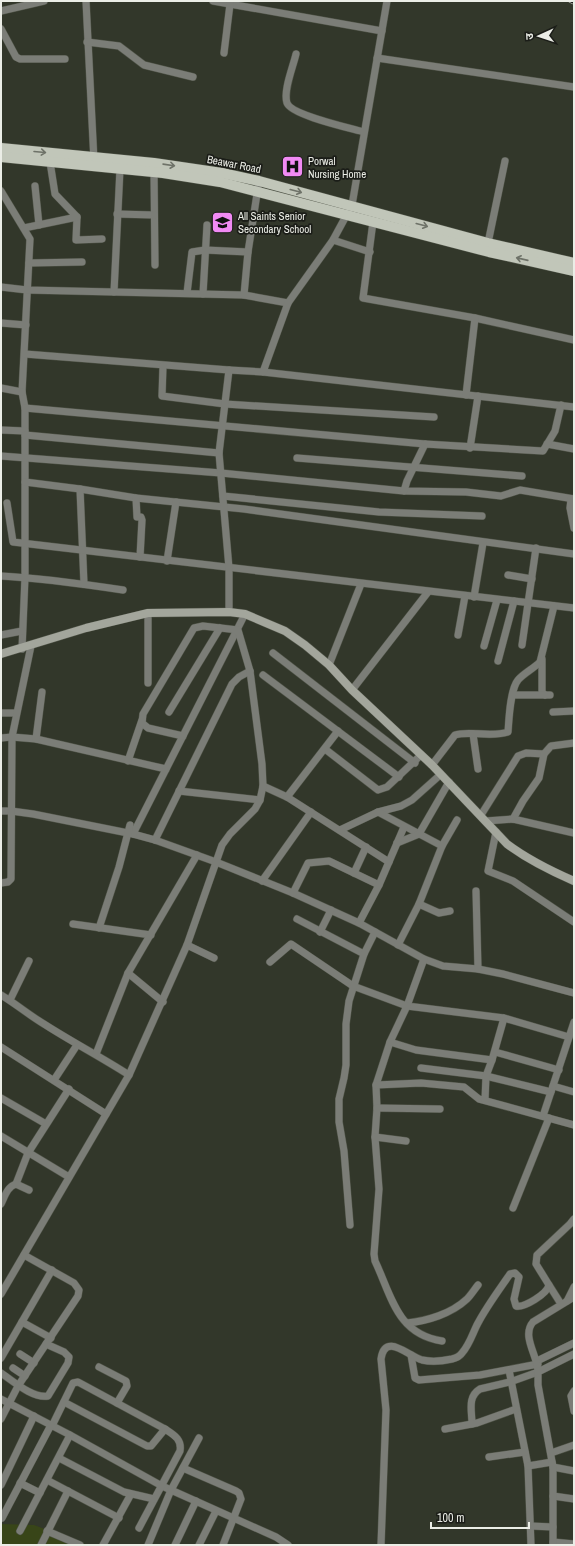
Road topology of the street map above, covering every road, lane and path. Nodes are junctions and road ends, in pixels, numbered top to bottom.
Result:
1 (44, 1) edge
2 (86, 1) edge
3 (213, 1) edge
4 (387, 1) edge
5 (230, 4) junction
6 (1, 11) edge
7 (1, 29) edge
8 (382, 31) junction
9 (87, 42) junction
10 (224, 53) dead end
11 (296, 54) dead end
12 (377, 58) junction
13 (65, 59) dead end
14 (193, 77) dead end
15 (574, 87) edge
16 (364, 132) junction
17 (1, 148) edge
18 (1, 157) edge
19 (505, 161) dead end
20 (50, 162) junction
21 (94, 162) junction
22 (120, 168) junction
23 (154, 172) junction
24 (188, 172) junction
25 (36, 186) dead end
26 (258, 186) junction
27 (1, 191) edge
28 (352, 206) junction
29 (117, 214) junction
30 (347, 215) junction
31 (154, 216) junction
32 (78, 217) junction
33 (373, 222) junction
34 (39, 224) junction
35 (207, 225) dead end
36 (24, 228) junction
37 (102, 240) dead end
38 (333, 240) junction
39 (488, 243) junction
40 (205, 250) junction
41 (248, 252) junction
42 (370, 252) junction
43 (82, 262) dead end
44 (29, 263) junction
45 (574, 263) edge
46 (155, 265) dead end
47 (574, 271) edge
48 (1, 287) edge
49 (27, 290) junction
50 (114, 292) junction
51 (187, 293) junction
52 (203, 294) junction
53 (244, 295) junction
54 (288, 303) junction
55 (475, 318) junction
56 (1, 323) edge
57 (26, 325) junction
58 (574, 340) edge
59 (25, 354) junction
60 (163, 366) junction
61 (229, 370) junction
62 (263, 372) junction
63 (1, 388) edge
64 (22, 392) junction
65 (466, 395) junction
66 (478, 396) junction
67 (225, 404) junction
68 (561, 406) junction
69 (574, 407) edge
70 (25, 408) junction
71 (434, 417) dead end
72 (222, 425) junction
73 (1, 430) edge
74 (25, 433) junction
75 (425, 444) junction
76 (547, 444) junction
77 (470, 448) junction
78 (574, 449) edge
79 (219, 453) junction
80 (1, 456) edge
81 (25, 457) junction
82 (297, 458) dead end
83 (414, 468) junction
84 (221, 473) junction
85 (522, 476) dead end
86 (25, 482) junction
87 (80, 489) junction
88 (404, 491) junction
89 (223, 496) junction
90 (136, 498) junction
91 (573, 499) edge
92 (176, 502) junction
93 (8, 503) dead end
94 (224, 508) junction
95 (482, 516) dead end
96 (574, 528) edge
97 (25, 543) junction
98 (483, 543) junction
99 (536, 548) junction
100 (84, 550) junction
101 (574, 554) edge
102 (140, 557) junction
103 (167, 561) junction
104 (228, 568) junction
105 (508, 575) dead end
106 (1, 576) edge
107 (25, 577) junction
108 (532, 579) junction
109 (84, 584) junction
110 (361, 584) junction
111 (123, 590) dead end
112 (428, 592) junction
113 (465, 596) junction
114 (474, 597) junction
115 (497, 600) junction
116 (514, 602) junction
117 (528, 603) junction
118 (554, 606) junction
119 (574, 608) edge
120 (229, 612) junction
121 (148, 613) junction
122 (245, 614) junction
123 (220, 628) junction
124 (238, 630) junction
125 (22, 631) junction
126 (1, 635) edge
127 (458, 635) dead end
128 (522, 645) dead end
129 (30, 646) junction
130 (484, 646) dead end
131 (22, 649) junction
132 (273, 653) dead end
133 (1, 654) edge
134 (542, 654) junction
135 (498, 661) dead end
136 (329, 665) junction
137 (250, 671) junction
138 (263, 675) dead end
139 (148, 683) dead end
140 (352, 690) junction
141 (42, 692) dead end
142 (513, 695) junction
143 (574, 711) edge
144 (169, 712) dead end
145 (553, 712) dead end
146 (1, 713) edge
147 (16, 713) junction
148 (142, 720) junction
149 (338, 731) junction
150 (473, 734) junction
151 (183, 736) junction
152 (12, 737) junction
153 (1, 738) edge
154 (36, 740) junction
155 (574, 743) edge
156 (325, 749) junction
157 (544, 754) junction
158 (128, 760) junction
159 (427, 760) junction
160 (415, 763) junction
161 (166, 769) junction
162 (478, 769) dead end
163 (440, 775) junction
164 (399, 777) junction
165 (449, 782) junction
166 (263, 786) junction
167 (179, 791) junction
168 (287, 797) junction
169 (260, 800) junction
170 (12, 810) junction
171 (1, 811) edge
172 (311, 812) junction
173 (378, 812) junction
174 (484, 818) junction
175 (513, 819) junction
176 (457, 820) dead end
177 (130, 824) dead end
178 (404, 827) junction
179 (340, 830) junction
180 (496, 832) junction
181 (130, 833) junction
182 (574, 833) edge
183 (418, 834) junction
184 (156, 840) junction
185 (397, 843) junction
186 (442, 846) junction
187 (366, 847) junction
188 (197, 854) junction
189 (216, 862) junction
190 (389, 862) junction
191 (354, 873) junction
192 (262, 881) junction
193 (574, 881) edge
194 (1, 884) edge
195 (379, 885) junction
196 (476, 890) dead end
197 (293, 893) junction
198 (419, 904) junction
199 (331, 910) junction
200 (450, 911) dead end
201 (296, 919) dead end
202 (574, 922) edge
203 (359, 923) junction
204 (73, 924) dead end
205 (99, 928) junction
206 (320, 932) junction
207 (375, 932) junction
208 (151, 935) junction
209 (188, 945) junction
210 (398, 945) junction
211 (364, 954) junction
212 (214, 958) dead end
213 (424, 959) junction
214 (29, 961) dead end
215 (270, 962) dead end
216 (478, 969) junction
217 (128, 973) junction
218 (353, 986) junction
219 (574, 993) edge
220 (1, 995) edge
221 (10, 1000) junction
222 (163, 1002) junction
223 (407, 1006) junction
224 (504, 1018) junction
225 (574, 1022) edge
226 (569, 1037) junction
227 (390, 1042) junction
228 (77, 1045) junction
229 (1, 1048) edge
230 (494, 1052) junction
231 (96, 1054) junction
232 (492, 1060) junction
233 (421, 1068) dead end
234 (558, 1070) junction
235 (129, 1074) junction
236 (486, 1076) junction
237 (54, 1080) junction
238 (376, 1085) junction
239 (552, 1089) junction
240 (69, 1090) junction
241 (574, 1092) edge
242 (1, 1098) edge
243 (485, 1100) junction
244 (377, 1108) junction
245 (440, 1109) dead end
246 (106, 1114) junction
247 (546, 1117) junction
248 (46, 1124) junction
249 (574, 1125) edge
250 (1, 1136) edge
251 (376, 1137) junction
252 (406, 1141) dead end
253 (28, 1153) junction
254 (69, 1177) junction
255 (16, 1184) junction
256 (29, 1190) dead end
257 (1, 1204) edge
258 (513, 1208) dead end
259 (574, 1219) edge
260 (350, 1225) dead end
261 (24, 1255) junction
262 (52, 1270) junction
263 (4, 1282) edge
264 (478, 1285) dead end
265 (548, 1285) junction
266 (574, 1287) edge
267 (1, 1294) edge
268 (574, 1297) edge
269 (564, 1303) junction
270 (22, 1322) junction
271 (407, 1323) junction
272 (49, 1341) junction
273 (442, 1341) dead end
274 (573, 1345) edge
275 (20, 1354) dead end
276 (574, 1354) edge
277 (411, 1355) junction
278 (1, 1358) edge
279 (34, 1362) junction
280 (537, 1362) junction
281 (99, 1366) dead end
282 (13, 1368) dead end
283 (509, 1370) junction
284 (538, 1372) junction
285 (1, 1373) edge
286 (25, 1376) junction
287 (510, 1382) junction
288 (18, 1386) junction
289 (574, 1391) edge
290 (1, 1399) edge
291 (64, 1402) junction
292 (117, 1403) junction
293 (9, 1404) junction
294 (516, 1409) junction
295 (574, 1411) edge
296 (36, 1417) junction
297 (1, 1419) edge
298 (472, 1424) junction
299 (50, 1425) junction
300 (165, 1429) junction
301 (445, 1429) dead end
302 (70, 1435) junction
303 (199, 1438) dead end
304 (574, 1445) edge
305 (525, 1452) junction
306 (551, 1453) junction
307 (489, 1457) dead end
308 (58, 1458) junction
309 (552, 1465) junction
310 (528, 1466) junction
311 (183, 1468) junction
312 (574, 1471) edge
313 (47, 1480) junction
314 (20, 1483) junction
315 (1, 1486) edge
316 (162, 1486) junction
317 (171, 1490) junction
318 (68, 1491) junction
319 (40, 1494) junction
320 (131, 1494) junction
321 (553, 1496) junction
322 (154, 1498) junction
323 (574, 1500) edge
324 (196, 1501) junction
325 (216, 1511) junction
326 (2, 1518) dead end
327 (119, 1518) junction
328 (234, 1518) junction
329 (531, 1526) junction
330 (553, 1527) junction
331 (139, 1528) dead end
332 (20, 1530) dead end
333 (47, 1531) junction
334 (276, 1537) junction
335 (553, 1543) edge
336 (574, 1544) edge
337 (41, 1545) edge
338 (80, 1545) edge
339 (103, 1545) edge
340 (148, 1545) edge
341 (175, 1545) edge
342 (199, 1545) edge
343 (223, 1545) edge
344 (272, 1545) edge
345 (288, 1545) edge
346 (381, 1545) edge
347 (531, 1545) edge

1 - 6 street
2 - 9 street
3 - 5 street
4 - 8 street
5 - 8 street
5 - 10 street
7 - 13 street
8 - 12 street
9 - 14 street
9 - 21 street
11 - 16 street
12 - 15 street
12 - 16 street
16 - 28 street
17 -> 21 main road, Beawar Road
18 - 20 main road, Beawar Road
19 - 39 street
20 - 21 main road, Beawar Road
20 - 32 street
21 - 22 main road, Beawar Road
21 -> 24 main road, Beawar Road
22 - 23 main road, Beawar Road
22 - 29 street
23 - 24 main road, Beawar Road
23 - 31 street
24 - 26 main road, Beawar Road
25 - 34 street
26 -> 28 main road, Beawar Road
26 - 30 main road, Beawar Road
26 - 41 street
27 - 36 street
28 - 30 street
28 -> 39 main road, Beawar Road
29 - 31 street
29 - 50 street
30 - 33 main road, Beawar Road
30 - 38 street
31 - 46 street
32 - 34 street
32 - 37 street
33 - 42 street
47 -> 33 main road, Beawar Road
34 - 36 street
35 - 40 street
36 - 44 street
38 - 42 street
38 - 54 street
39 - 45 main road, Beawar Road
40 - 41 street
40 - 51 street
40 - 52 street
41 - 53 street
42 - 55 street
43 - 44 street
44 - 49 street
48 - 49 street
49 - 50 street
49 - 57 street
50 - 51 street
51 - 52 street
52 - 53 street
53 - 54 street
54 - 62 street
55 - 58 street
55 - 65 street
56 - 57 street
57 - 59 street
59 - 60 street
59 - 64 street
60 - 61 street
60 - 67 street
61 - 62 street
61 - 67 street
62 - 65 street
63 - 64 street
64 - 70 street
65 - 66 street
66 - 68 street
66 - 77 street
67 - 71 street
67 - 72 street
68 - 69 street
68 - 76 street
70 - 72 street
70 - 74 street
72 - 75 street
72 - 79 street
73 - 74 street
74 - 79 street
74 - 81 street
75 - 77 street
75 - 83 street
76 - 77 street
76 - 78 street
79 - 84 street
80 - 81 street
81 - 84 street
81 - 86 street
82 - 83 street
83 - 85 street
83 - 88 street
84 - 88 street
84 - 89 street
86 - 87 street
86 - 97 street
87 - 90 street
87 - 100 street
88 - 91 street
89 - 94 street
89 - 95 street
90 - 92 street
90 - 102 street
91 - 96 street
92 - 94 street
92 - 103 street
93 - 97 street
94 - 98 street
94 - 104 street
97 - 100 street
97 - 107 street
98 - 99 street
98 - 114 street
99 - 101 street
99 - 108 street
100 - 102 street
100 - 109 street
102 - 103 street
103 - 104 street
104 - 110 street
104 - 120 street
105 - 108 street
106 - 107 street
107 - 109 street
107 - 125 street
108 - 117 street
109 - 111 street
110 - 112 street
110 - 136 street
112 - 113 street
112 - 140 street
113 - 114 street
113 - 127 street
114 - 115 street
115 - 116 street
115 - 130 street
116 - 117 street
116 - 135 street
117 - 118 street
117 - 128 street
118 - 119 street
118 - 134 street
120 - 121 street
120 - 122 street
121 - 129 street
121 - 139 street
122 - 124 street
122 - 136 street
123 - 124 street
123 - 144 street
123 - 148 street
124 - 137 street
124 - 151 street
125 - 126 street
125 - 131 street
129 - 131 street
129 - 147 street
131 - 133 street
132 - 160 street
134 - 142 street
134 - 142 street
136 - 140 street
137 - 166 street
137 - 167 street
138 - 149 street
140 - 159 street
141 - 154 street
142 - 150 street
143 - 145 street
146 - 147 street
147 - 152 street
148 - 151 street
148 - 158 street
149 - 156 street
149 - 164 street
150 - 159 street
150 - 162 street
151 - 161 street
152 - 153 street
152 - 154 street
152 - 170 street
154 - 158 street
155 - 157 street
156 - 164 street
156 - 168 street
157 - 174 street
157 - 175 street
158 - 161 street
159 - 160 street
159 - 163 street
160 - 164 street
161 - 181 street
163 - 165 street
163 - 173 street
165 - 174 street
165 - 183 street
166 - 168 street
166 - 169 street
167 - 169 street
167 - 184 street
168 - 172 street
169 - 189 street
170 - 171 street
170 - 181 street
170 - 194 street
172 - 179 street
172 - 192 street
173 - 178 street
173 - 179 street
174 - 175 street
174 - 180 street
175 - 182 street
176 - 186 street
177 - 181 street
178 - 183 street
178 - 185 street
179 - 187 street
180 - 193 street
180 - 202 street
181 - 184 street
181 - 205 street
183 - 185 street
183 - 186 street
184 - 188 street
185 - 190 street
186 - 198 street
187 - 190 street
187 - 191 street
188 - 189 street
188 - 208 street
189 - 192 street
189 - 209 street
190 - 195 street
191 - 195 street
191 - 197 street
192 - 197 street
195 - 203 street
196 - 216 street
197 - 199 street
198 - 200 street
198 - 210 street
199 - 203 street
199 - 206 street
201 - 206 street
203 - 207 street
204 - 205 street
205 - 208 street
206 - 211 street
207 - 210 street
207 - 211 street
208 - 217 street
209 - 212 street
209 - 222 street
210 - 213 street
211 - 218 street
213 - 216 street
213 - 223 street
214 - 221 street
215 - 218 street
216 - 219 street
217 - 222 street
217 - 231 street
218 - 223 street
218 - 260 street
220 - 221 street
221 - 228 street
222 - 235 street
223 - 224 street
223 - 227 street
224 - 226 street
224 - 230 street
225 - 226 street
226 - 234 street
227 - 232 street
227 - 238 street
228 - 231 street
228 - 237 street
229 - 237 street
230 - 232 street
230 - 234 street
231 - 235 street
232 - 236 street
233 - 236 street
234 - 239 street
235 - 246 street
236 - 239 street
236 - 243 street
237 - 240 street
238 - 243 street
238 - 244 street
239 - 241 street
239 - 247 street
240 - 246 street
240 - 248 street
242 - 248 street
243 - 247 street
244 - 245 street
244 - 251 street
246 - 254 street
247 - 249 street
247 - 258 street
248 - 253 street
250 - 253 street
251 - 252 street
251 - 271 street
253 - 254 street
253 - 255 street
254 - 261 street
255 - 256 street
255 - 257 street
259 - 265 street
261 - 262 street
261 - 263 street
262 - 270 street
262 - 272 street
263 - 267 street
264 - 271 street
265 - 269 street
265 - 277 street
266 - 269 street
268 - 269 street
269 - 280 street
270 - 272 street
270 - 278 street
271 - 273 street
272 - 279 street
272 - 288 street
274 - 280 street
275 - 279 street
276 - 284 street
277 - 283 street
277 - 346 street
279 - 286 street
280 - 283 street
280 - 284 street
281 - 292 street
282 - 286 street
283 - 287 street
284 - 287 street
284 - 306 street
285 - 288 street
286 - 288 street
287 - 294 street
287 - 298 street
288 - 293 street
289 - 295 street
290 - 293 street
291 - 292 street
291 - 299 street
291 - 300 street
292 - 300 street
293 - 296 street
293 - 297 street
294 - 298 street
294 - 305 street
296 - 299 street
296 - 315 street
298 - 301 street
299 - 302 street
299 - 314 street
300 - 316 street
302 - 308 street
302 - 316 street
303 - 311 street
304 - 306 street
305 - 307 street
305 - 310 street
306 - 309 street
308 - 313 street
308 - 320 street
309 - 310 street
309 - 312 street
309 - 321 street
310 - 329 street
311 - 317 street
311 - 328 street
313 - 318 street
313 - 319 street
314 - 319 street
314 - 326 street
316 - 317 street
316 - 322 street
317 - 324 street
317 - 340 street
318 - 327 street
318 - 333 street
319 - 332 street
320 - 322 street
320 - 327 street
321 - 323 street
321 - 330 street
322 - 331 street
324 - 325 street
324 - 341 street
325 - 328 street
325 - 342 street
327 - 339 street
328 - 334 street
328 - 343 street
329 - 330 street
329 - 347 street
330 - 335 street
333 - 337 street
333 - 338 street
334 - 344 street
334 - 345 street
335 - 336 street

